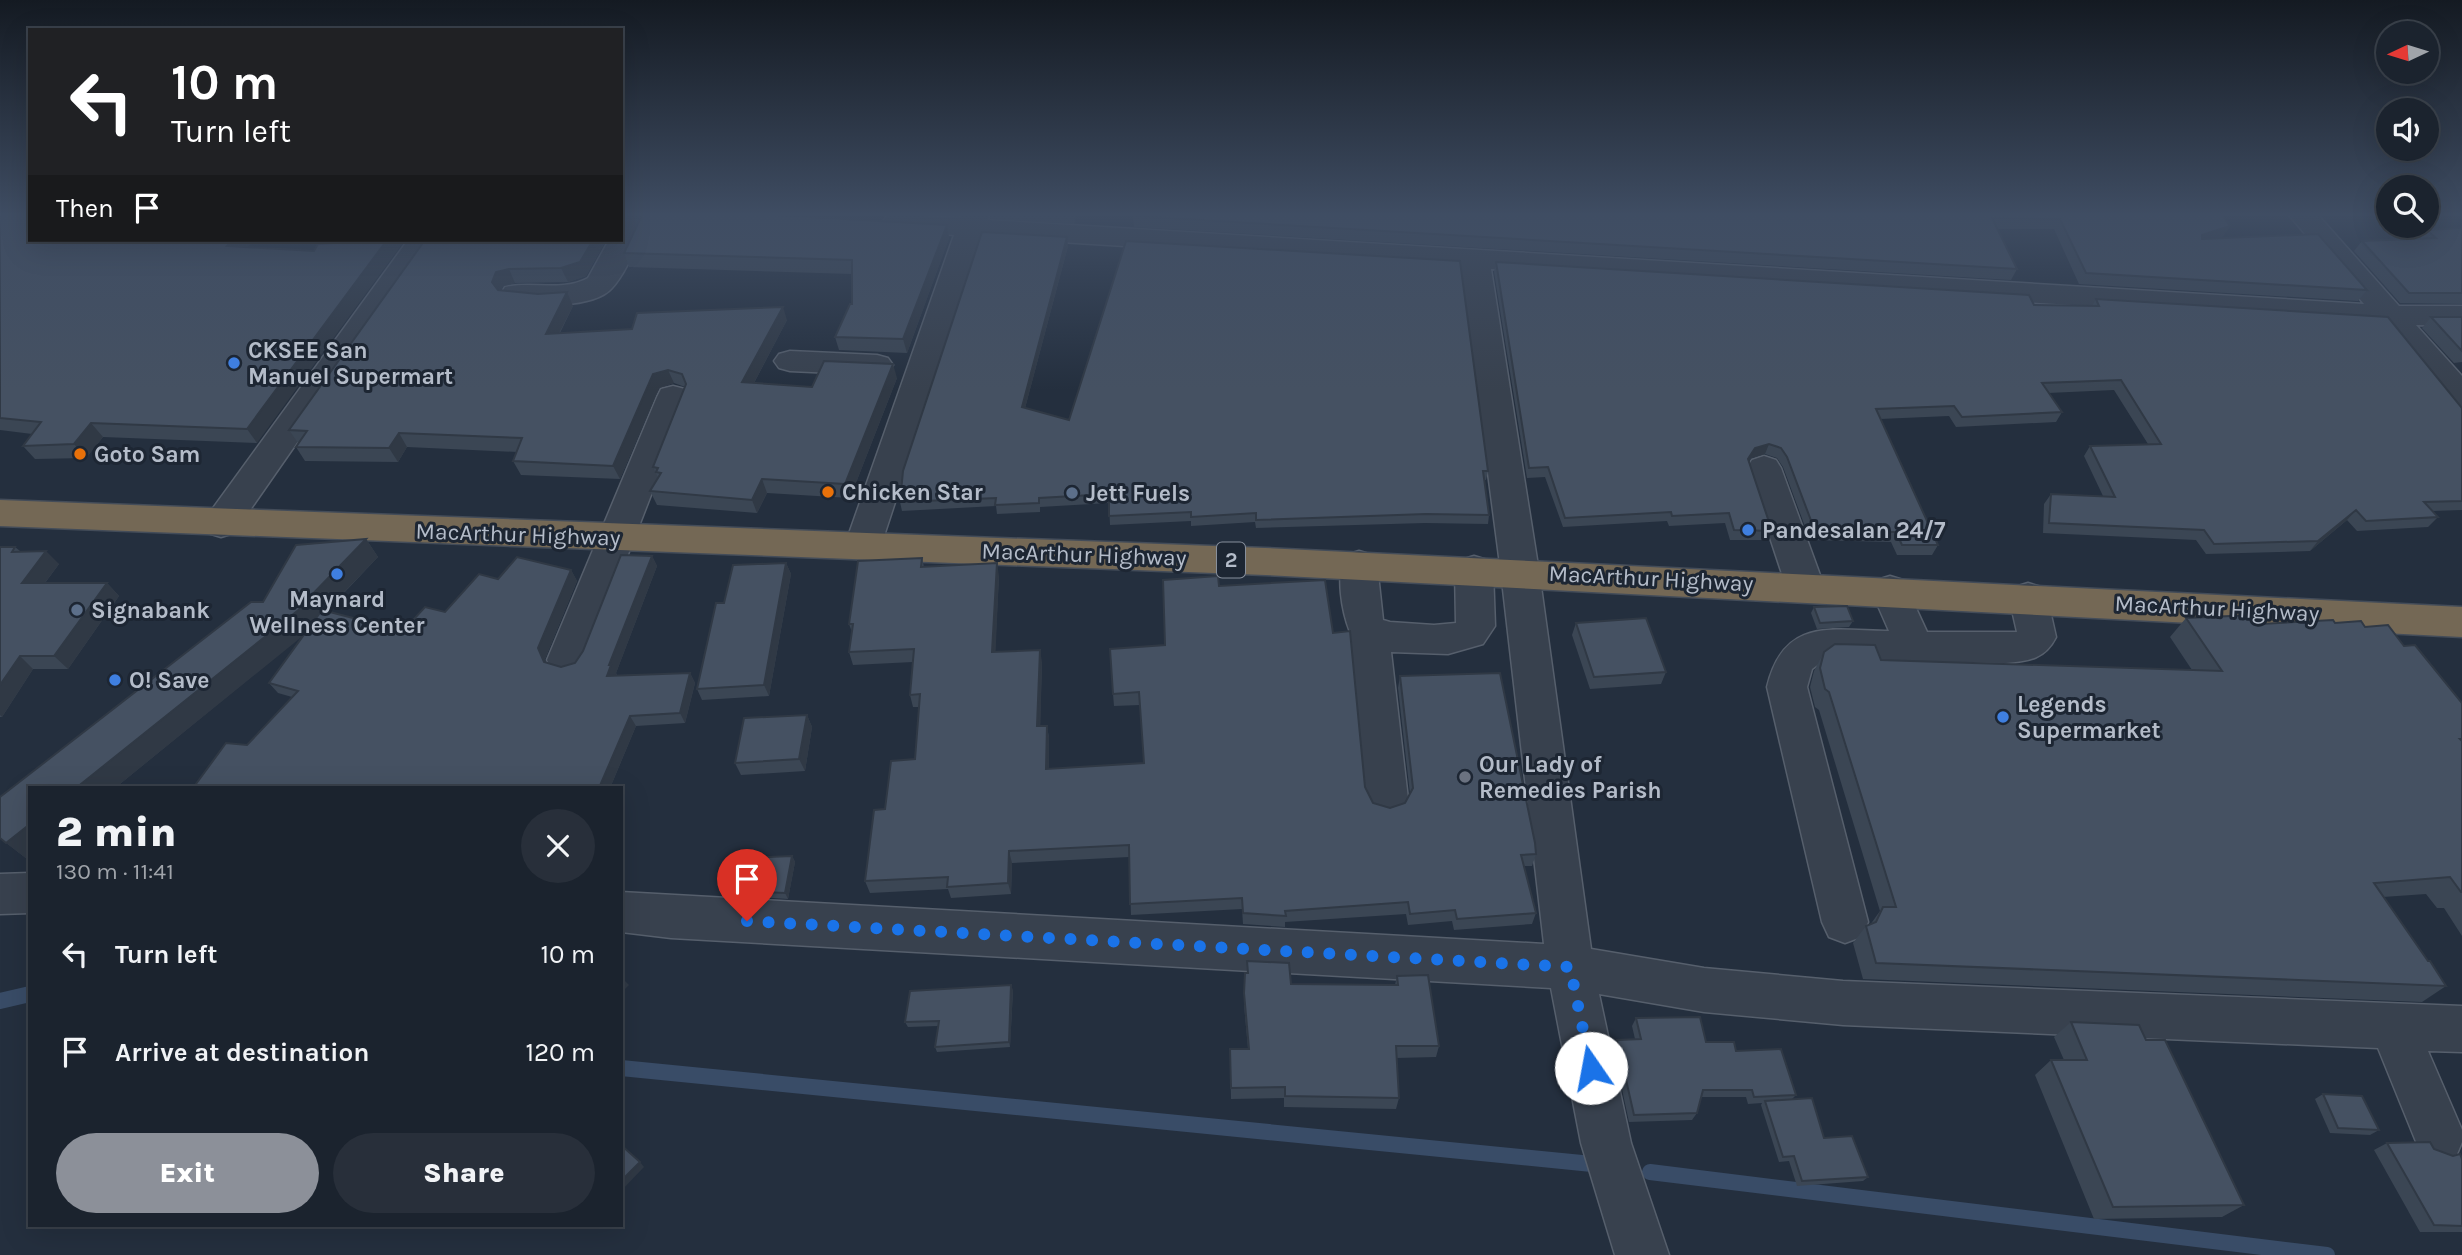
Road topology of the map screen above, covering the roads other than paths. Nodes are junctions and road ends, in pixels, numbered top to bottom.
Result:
1 (399, 274) edge
2 (606, 274) edge
3 (956, 274) edge
4 (1477, 274) edge
5 (1714, 274) edge
6 (2356, 274) edge
7 (516, 294) edge
8 (2392, 315) junction
9 (2462, 316) edge
10 (790, 361) dead end
11 (924, 367) junction
12 (673, 397) dead end
13 (2462, 397) edge
14 (1764, 468) dead end
15 (0, 513) edge
16 (221, 524) junction
17 (616, 537) junction
18 (863, 545) junction
19 (1359, 565) junction
20 (1474, 570) junction
21 (1520, 572) junction
22 (1805, 586) junction
23 (1890, 590) junction
24 (2028, 597) junction
25 (2462, 622) edge
26 (1369, 632) junction
27 (1914, 645) junction
28 (567, 660) dead end
29 (1387, 799) dead end
30 (623, 912) edge
31 (1845, 922) dead end
32 (1570, 967) junction
33 (2393, 1026) junction
34 (2462, 1030) edge
35 (2439, 1136) dead end
36 (1642, 1255) edge

1 - 16 street
2 - 7 street
3 - 11 street
4 - 21 street
5 - 8 street
6 - 8 street
8 - 9 street
8 - 13 street
10 - 11 street
11 - 18 street
12 - 17 street
14 - 22 street
15 - 16 highway, MacArthur Highway / 2
16 - 17 highway, MacArthur Highway / 2
17 - 18 highway, MacArthur Highway / 2
17 - 28 street
18 - 19 highway, MacArthur Highway / 2
19 - 20 highway, MacArthur Highway / 2
19 - 26 street
20 - 21 highway, MacArthur Highway / 2
20 - 26 street
21 - 22 highway, MacArthur Highway / 2
21 - 32 street
22 - 23 highway, MacArthur Highway / 2
23 - 24 highway, MacArthur Highway / 2
23 - 27 street
24 - 25 highway, MacArthur Highway / 2
24 - 27 street
26 - 29 street
27 - 31 street
30 - 32 street
32 - 33 street
32 - 36 street
33 - 34 street
33 - 35 street

